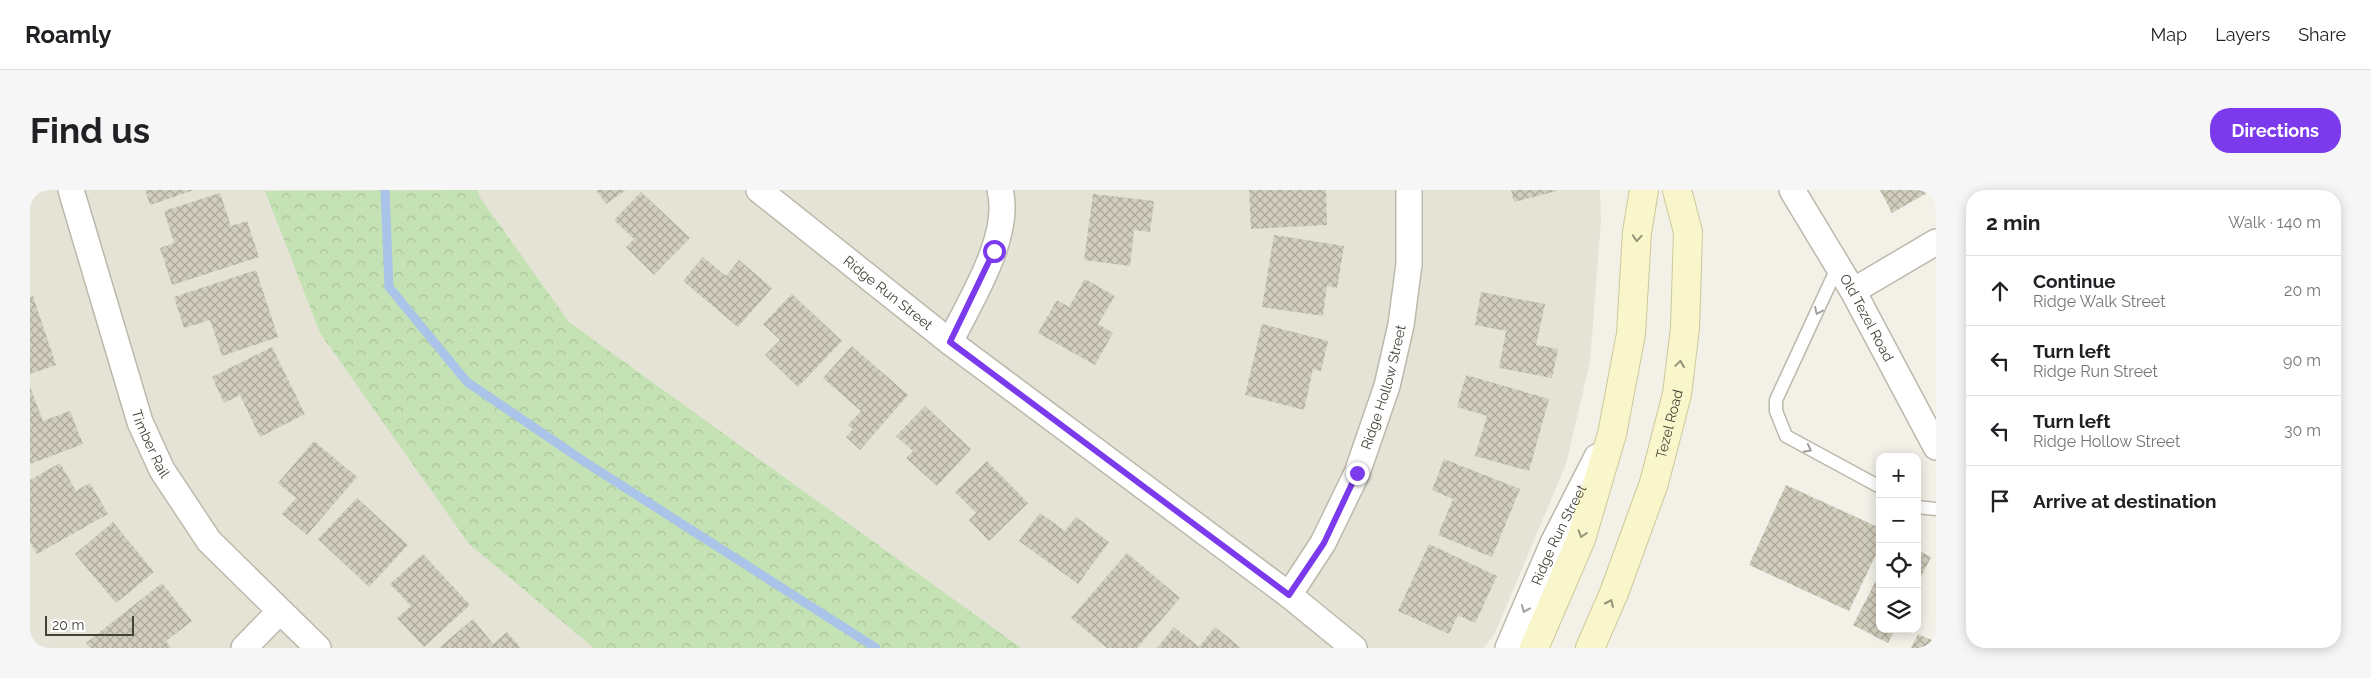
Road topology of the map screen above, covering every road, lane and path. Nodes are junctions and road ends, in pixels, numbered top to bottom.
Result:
1 (71, 190) edge
2 (759, 190) edge
3 (1000, 190) edge
4 (1409, 190) edge
5 (1644, 190) edge
6 (1677, 190) edge
7 (1792, 190) edge
8 (1936, 242) edge
9 (1838, 266) junction
10 (1853, 291) junction
11 (950, 342) junction
12 (1614, 424) junction
13 (1936, 447) edge
14 (1876, 484) edge
15 (1921, 507) edge
16 (1936, 509) edge
17 (1289, 595) junction
18 (280, 612) junction
19 (244, 648) edge
20 (318, 648) edge
21 (1354, 648) edge
22 (1508, 648) edge
23 (1534, 648) edge
24 (1590, 648) edge

1 - 18 street, Timber Rail
2 - 11 street, Ridge Run Street
3 - 11 street
4 - 17 street, Ridge Hollow Street
5 -> 12 main road
24 -> 6 main road, Tezel Road
7 - 9 street, Old Tezel Road
8 - 10 street
9 - 10 street, Old Tezel Road
9 -> 14 lane
10 - 13 street, Old Tezel Road
11 - 17 street, Ridge Run Street
12 -> 22 street, Ridge Run Street
12 -> 23 main road
15 - 16 lane
17 - 21 street, Ridge Run Street
18 - 19 street
18 - 20 street, Timber Rail

